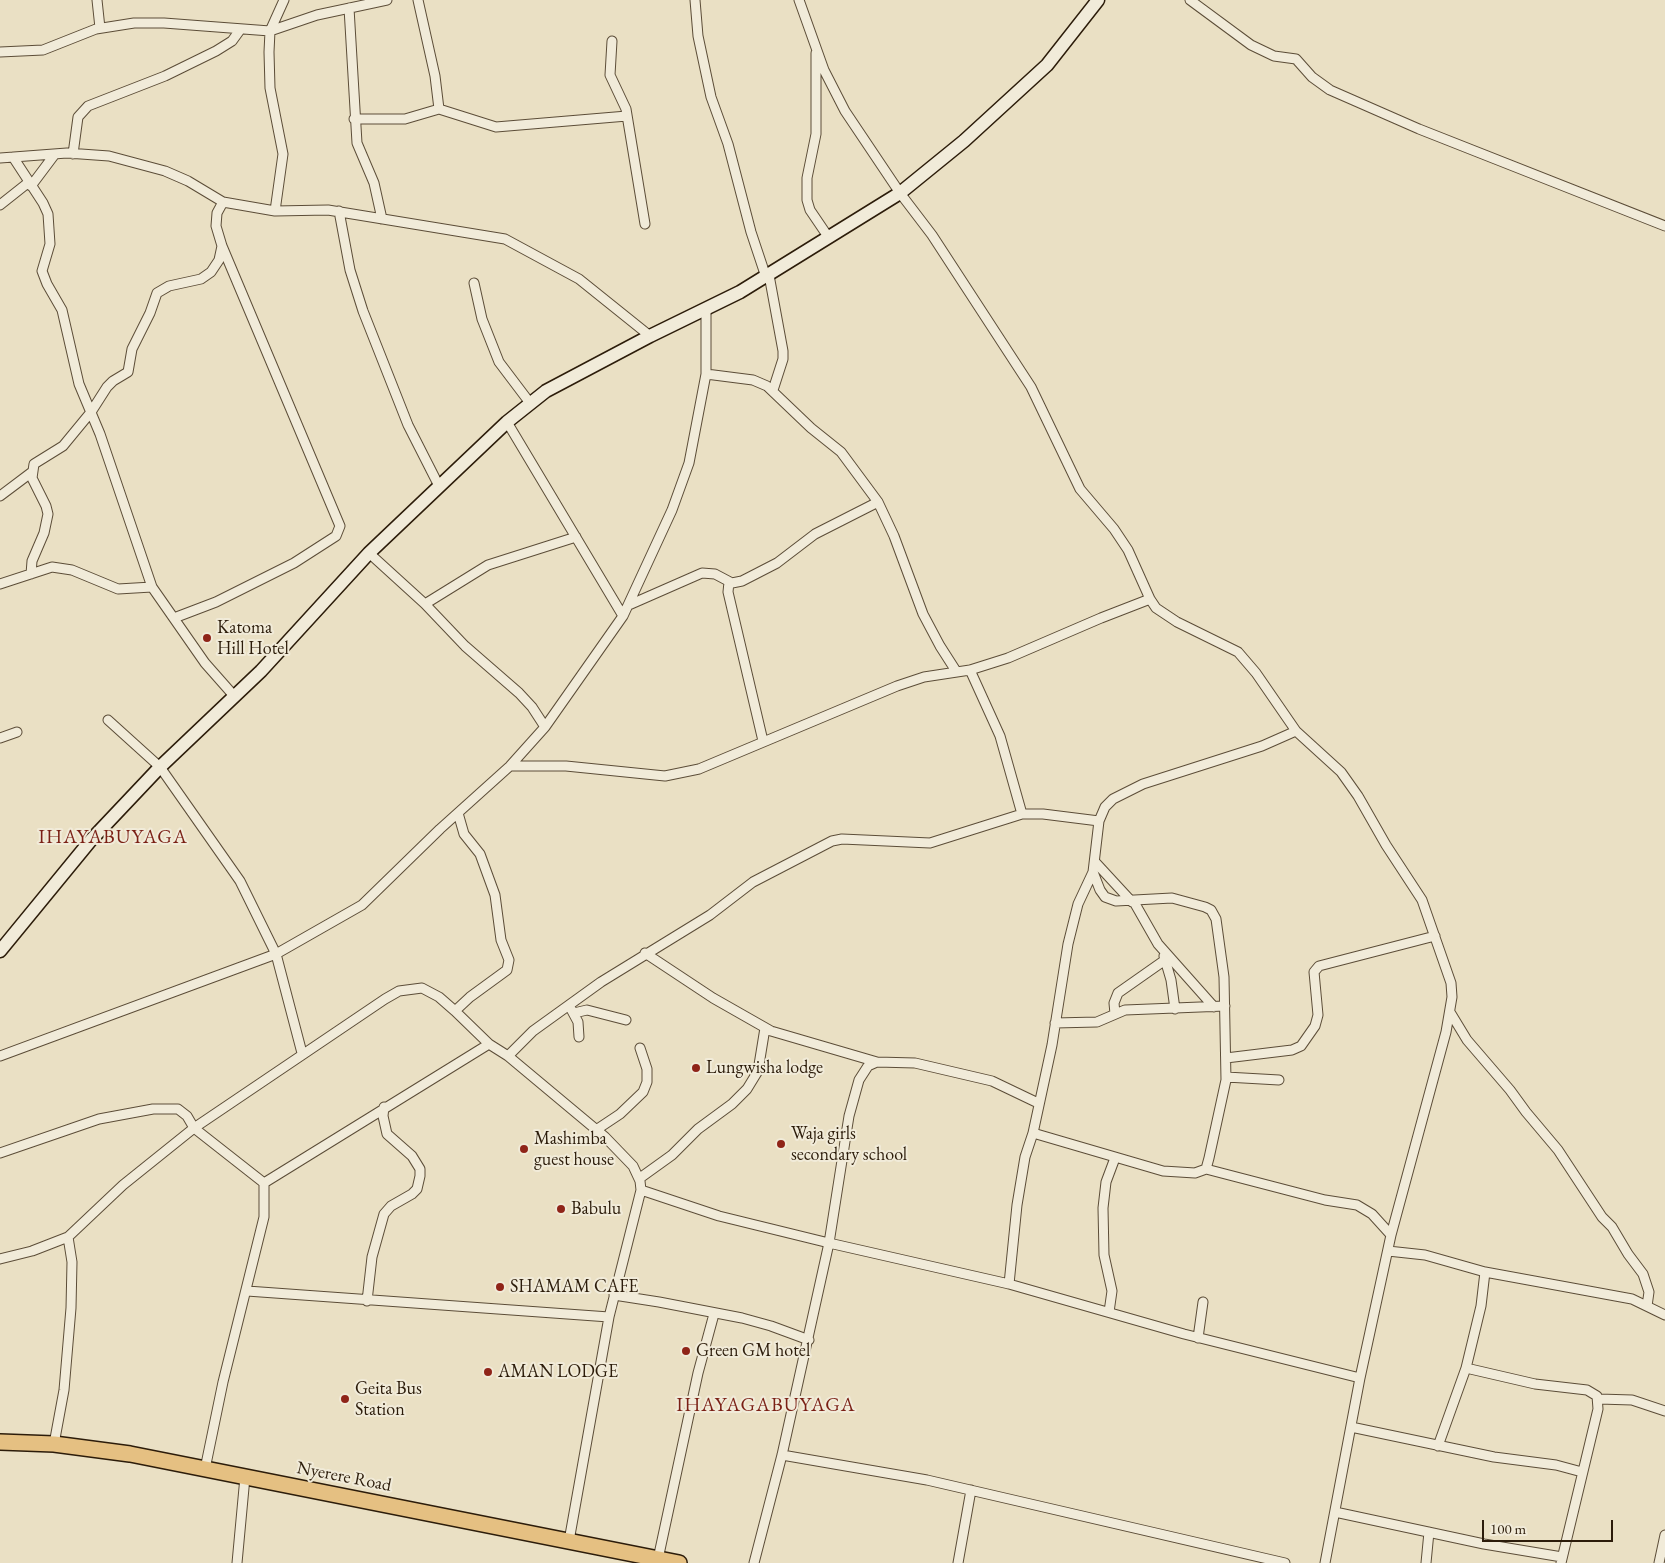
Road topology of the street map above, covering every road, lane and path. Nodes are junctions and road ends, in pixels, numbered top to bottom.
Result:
1 (98, 0) edge
2 (284, 0) edge
3 (387, 0) edge
4 (418, 0) edge
5 (695, 0) edge
6 (799, 0) edge
7 (1098, 0) edge
8 (1190, 0) edge
9 (369, 2) edge
10 (349, 8) junction
11 (100, 28) junction
12 (240, 30) junction
13 (270, 31) junction
14 (612, 41) dead end
15 (816, 49) junction
16 (0, 52) edge
17 (439, 109) junction
18 (627, 116) junction
19 (354, 119) junction
20 (55, 154) junction
21 (73, 154) junction
22 (13, 157) junction
23 (0, 158) edge
24 (30, 184) junction
25 (900, 193) junction
26 (224, 202) junction
27 (0, 205) edge
28 (276, 211) junction
29 (339, 211) junction
30 (382, 219) junction
31 (645, 224) dead end
32 (1665, 226) edge
33 (829, 238) junction
34 (222, 246) junction
35 (768, 276) junction
36 (474, 283) dead end
37 (706, 308) junction
38 (650, 336) junction
39 (706, 374) junction
40 (773, 390) junction
41 (530, 403) junction
42 (91, 412) junction
43 (506, 422) junction
44 (32, 472) junction
45 (439, 486) junction
46 (0, 496) edge
47 (878, 502) junction
48 (576, 537) junction
49 (369, 553) junction
50 (31, 574) junction
51 (729, 582) junction
52 (0, 584) edge
53 (152, 587) junction
54 (1150, 599) junction
55 (425, 604) junction
56 (629, 605) junction
57 (623, 616) junction
58 (174, 618) junction
59 (970, 670) junction
60 (956, 671) junction
61 (235, 697) junction
62 (108, 720) dead end
63 (545, 727) junction
64 (1296, 731) junction
65 (18, 732) dead end
66 (0, 738) edge
67 (764, 740) junction
68 (510, 766) junction
69 (160, 767) junction
70 (458, 813) junction
71 (1022, 814) junction
72 (1099, 821) junction
73 (1095, 867) junction
74 (1133, 902) junction
75 (1435, 936) junction
76 (1163, 948) junction
77 (0, 951) edge
78 (645, 953) junction
79 (276, 954) junction
80 (1165, 960) junction
81 (568, 1004) junction
82 (1214, 1006) junction
83 (1225, 1006) junction
84 (1175, 1009) junction
85 (455, 1011) junction
86 (1450, 1012) junction
87 (574, 1014) junction
88 (1114, 1014) junction
89 (626, 1020) dead end
90 (1055, 1023) junction
91 (765, 1028) junction
92 (579, 1037) dead end
93 (489, 1044) junction
94 (640, 1048) dead end
95 (302, 1052) junction
96 (0, 1056) edge
97 (508, 1056) junction
98 (1226, 1058) junction
99 (877, 1062) junction
100 (1226, 1077) junction
101 (1279, 1080) dead end
102 (1038, 1103) junction
103 (384, 1107) junction
104 (194, 1128) junction
105 (596, 1130) junction
106 (1033, 1133) junction
107 (0, 1153) edge
108 (1115, 1158) junction
109 (1206, 1169) junction
110 (640, 1178) junction
111 (264, 1183) junction
112 (641, 1190) junction
113 (1391, 1235) junction
114 (68, 1237) junction
115 (829, 1243) junction
116 (1388, 1251) junction
117 (0, 1259) edge
118 (1485, 1272) junction
119 (1009, 1284) junction
120 (246, 1291) junction
121 (614, 1295) junction
122 (367, 1301) junction
123 (1203, 1302) dead end
124 (1647, 1306) junction
125 (1108, 1312) junction
126 (714, 1314) junction
127 (1665, 1315) edge
128 (608, 1317) junction
129 (1198, 1338) junction
130 (809, 1340) junction
131 (1466, 1368) junction
132 (1360, 1378) junction
133 (1599, 1399) junction
134 (1665, 1411) edge
135 (1351, 1427) junction
136 (0, 1442) edge
137 (54, 1444) junction
138 (1438, 1446) junction
139 (782, 1455) junction
140 (205, 1468) junction
141 (1582, 1472) junction
142 (245, 1476) junction
143 (971, 1490) junction
144 (1335, 1512) junction
145 (1429, 1532) junction
146 (1665, 1535) edge
147 (569, 1541) junction
148 (658, 1559) junction
149 (1562, 1560) edge
150 (236, 1563) edge
151 (679, 1563) edge
152 (754, 1563) edge
153 (958, 1563) edge
154 (1285, 1563) edge
155 (1326, 1563) edge
156 (1426, 1563) edge
157 (1659, 1563) edge

1 - 11 street
2 - 13 street
3 - 9 street
4 - 17 street
5 - 35 street
6 - 15 street
7 - 25 main road
8 - 32 street
9 - 10 street
10 - 13 street
10 - 19 street
11 - 12 street
11 - 16 street
12 - 13 street
12 - 21 street
13 - 28 street
14 - 18 street
15 - 25 street
15 - 33 street
17 - 18 street
17 - 19 street
18 - 31 street
19 - 30 street
20 - 21 street
20 - 22 street
20 - 24 street
21 - 26 street
22 - 23 street
22 - 24 street
24 - 27 street
24 - 42 street
25 - 33 main road
25 - 54 street
26 - 28 street
26 - 34 street
28 - 29 street
29 - 30 street
29 - 45 street
30 - 38 street
33 - 35 main road
34 - 42 street
34 - 58 street
35 - 37 main road
35 - 40 street
36 - 41 street
37 - 38 main road
37 - 39 street
38 - 41 main road
39 - 40 street
39 - 56 street
40 - 47 street
41 - 43 main road
42 - 44 street
42 - 53 street
43 - 45 main road
43 - 48 street
44 - 46 street
44 - 50 street
45 - 49 main road
47 - 51 street
47 - 60 street
48 - 55 street
48 - 57 street
49 - 55 street
49 - 61 main road
50 - 52 street
50 - 53 street
51 - 56 street
51 - 67 street
53 - 58 street
54 - 59 street
54 - 64 street
55 - 63 street
56 - 57 street
57 - 63 street
58 - 61 street
59 - 60 street
59 - 71 street
60 - 67 street
61 - 69 main road
62 - 69 street
63 - 68 street
64 - 72 street
64 - 75 street
65 - 66 street
67 - 68 street
68 - 70 street
69 - 77 main road
69 - 79 street
70 - 79 street
70 - 85 street
71 - 72 street
71 - 78 street
72 - 73 street
73 - 74 street
73 - 74 street
73 - 90 street
74 - 76 street
74 - 83 street
75 - 86 street
75 - 98 street
76 - 80 street
76 - 82 street
78 - 81 street
78 - 91 street
79 - 95 street
79 - 96 street
80 - 84 street
80 - 88 street
81 - 87 street
81 - 97 street
82 - 83 street
82 - 84 street
83 - 98 street
84 - 88 street
85 - 93 street
85 - 95 street
86 - 113 street
86 - 124 street
87 - 89 street
87 - 92 street
88 - 90 street
90 - 102 street
91 - 99 street
91 - 110 street
93 - 97 street
93 - 103 street
94 - 105 street
95 - 104 street
97 - 105 street
98 - 100 street
99 - 102 street
99 - 115 street
100 - 101 street
100 - 109 street
102 - 106 street
103 - 111 street
103 - 122 street
104 - 107 street
104 - 111 street
104 - 114 street
105 - 110 street
106 - 108 street
106 - 119 street
108 - 109 street
108 - 125 street
109 - 113 street
110 - 112 street
111 - 120 street
112 - 115 street
112 - 121 street
113 - 116 street
114 - 117 street
114 - 137 street
115 - 119 street
115 - 130 street
116 - 118 street
116 - 132 street
118 - 124 street
118 - 131 street
119 - 125 street
120 - 122 street
120 - 140 street
121 - 126 street
121 - 128 street
122 - 128 street
123 - 129 street
124 - 127 street
125 - 129 street
126 - 130 street
126 - 148 street
128 - 147 street
129 - 132 street
130 - 139 street
131 - 133 street
131 - 138 street
132 - 135 street
133 - 134 street
133 - 141 street
135 - 138 street
135 - 144 street
136 - 137 highway, Nyerere Road
137 - 140 highway, Nyerere Road
138 - 141 street
139 - 143 street
139 - 152 street
140 - 142 highway, Nyerere Road
141 - 149 street
142 - 147 highway, Nyerere Road
142 - 150 street
143 - 153 street
143 - 154 street
144 - 145 street
144 - 155 street
145 - 149 street
145 - 156 street
146 - 157 street
147 - 148 highway, Nyerere Road
148 - 151 highway, Nyerere Road

